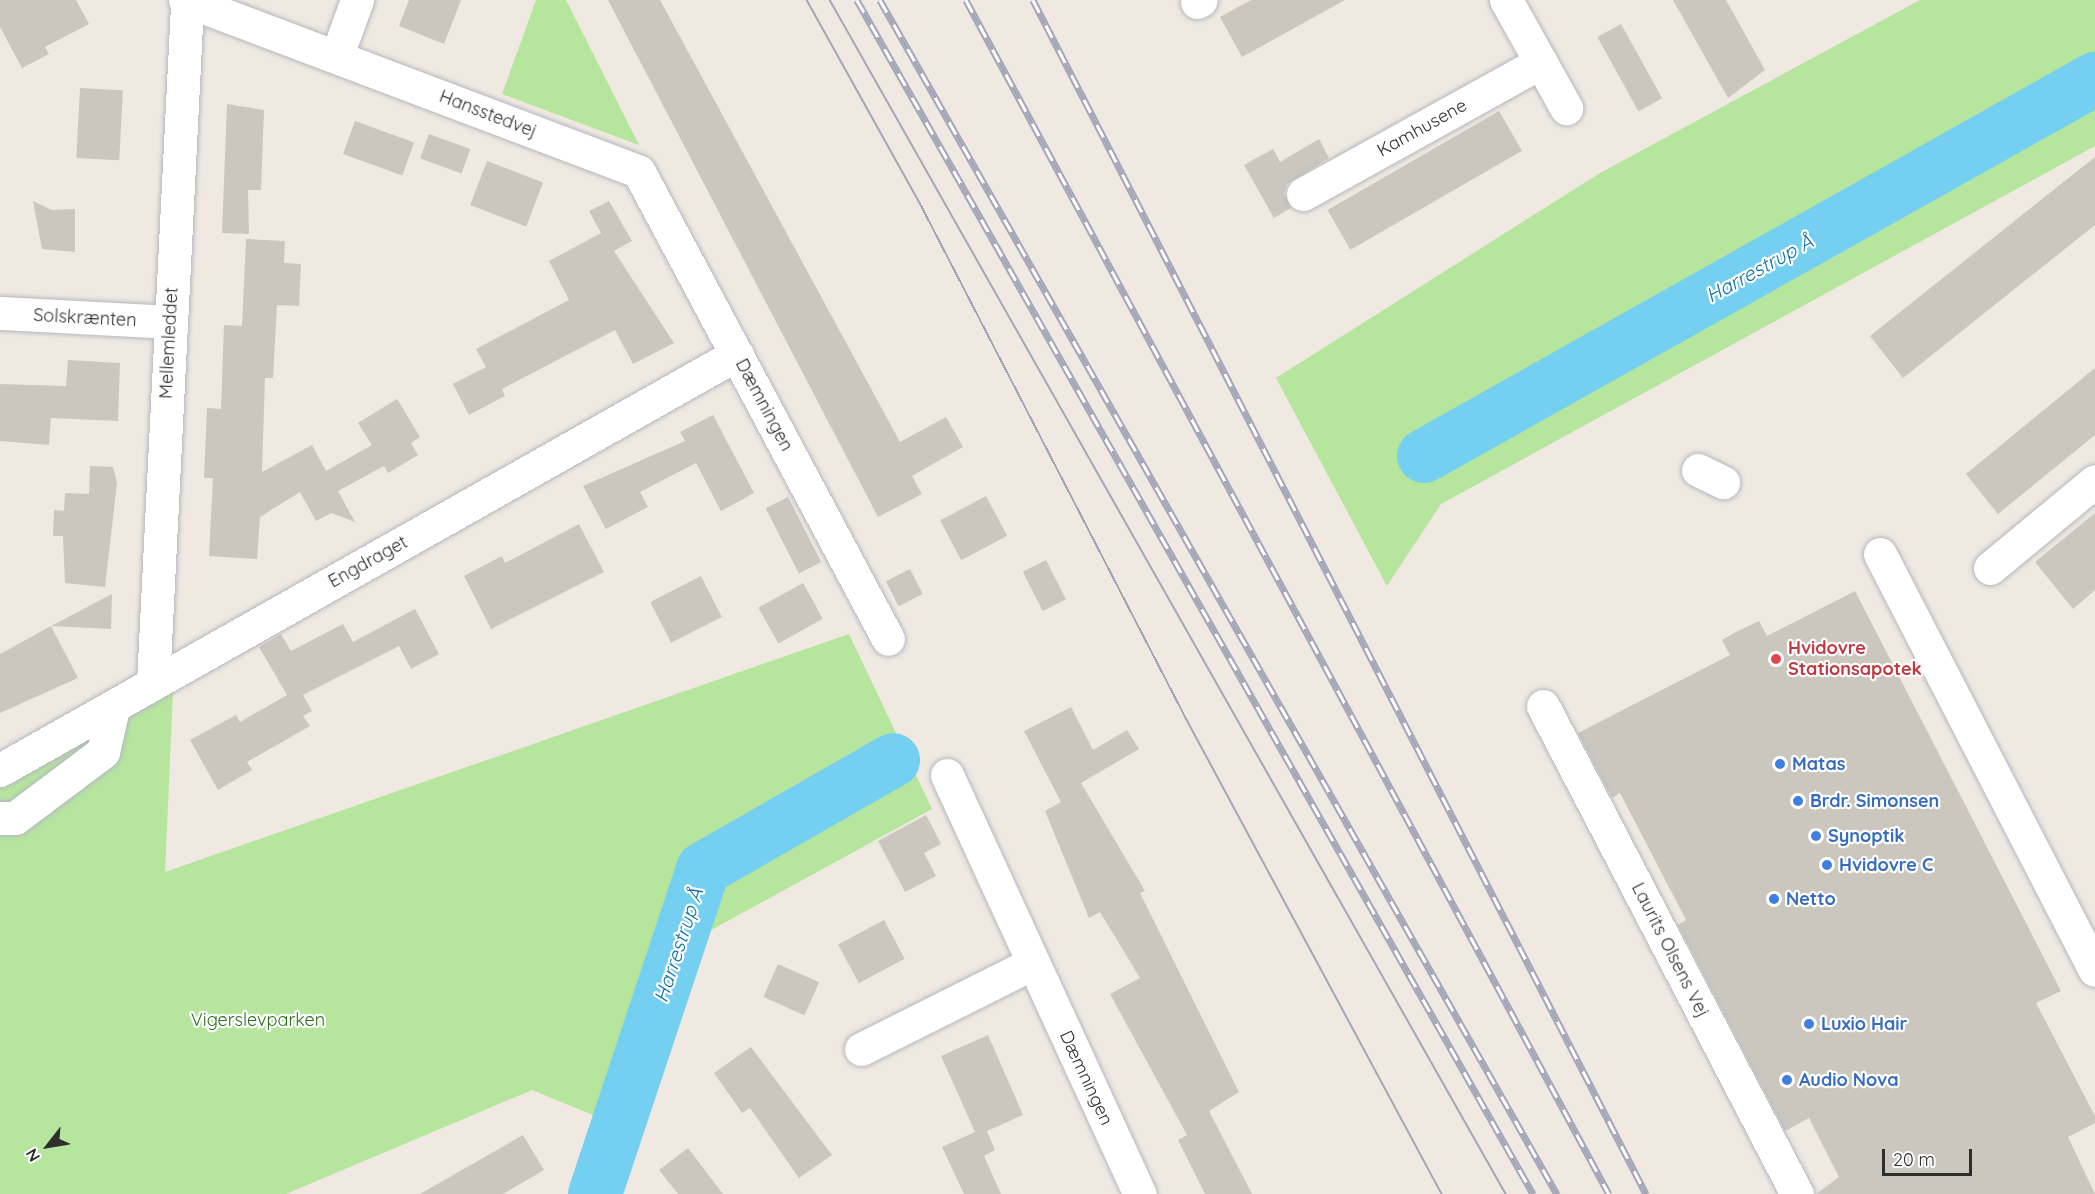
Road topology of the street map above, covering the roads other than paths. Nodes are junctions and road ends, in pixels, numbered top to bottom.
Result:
1 (357, 0) edge
2 (1506, 0) edge
3 (186, 2) edge
4 (337, 55) junction
5 (1541, 62) junction
6 (1566, 108) dead end
7 (639, 172) joint
8 (1303, 194) dead end
9 (0, 313) edge
10 (170, 322) junction
11 (737, 354) junction
12 (2095, 481) edge
13 (1880, 554) dead end
14 (1990, 568) dead end
15 (888, 639) dead end
16 (153, 683) junction
17 (1543, 706) dead end
18 (112, 708) junction
19 (0, 770) edge
20 (947, 775) dead end
21 (0, 818) edge
22 (1033, 963) junction
23 (2095, 970) edge
24 (861, 1049) dead end
25 (1140, 1194) edge
26 (1797, 1194) edge

1 - 4 street
2 - 5 street
3 - 4 street, Hansstedvej
3 - 10 street, Mellemleddet
4 - 7 street, Hansstedvej
5 - 6 street
5 - 8 street, Kamhusene
7 - 11 street, Dæmningen
9 - 10 street, Solskrænten
10 - 16 street, Mellemleddet
11 - 15 street, Dæmningen
11 - 16 street, Engdraget
12 - 14 street
13 - 23 street
16 - 18 street, Engdraget
17 - 26 street, Laurits Olsens Vej
18 - 19 street, Engdraget
18 - 21 street
20 - 22 street, Dæmningen
22 - 24 street
22 - 25 street, Dæmningen

